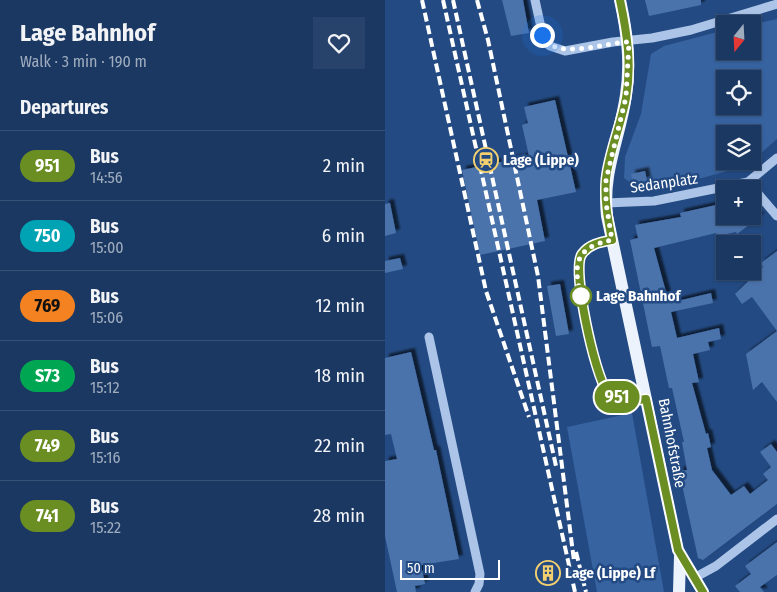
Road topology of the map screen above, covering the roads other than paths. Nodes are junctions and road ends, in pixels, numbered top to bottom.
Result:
1 (535, 0) edge
2 (620, 0) edge
3 (777, 4) edge
4 (629, 42) junction
5 (777, 158) edge
6 (750, 180) edge
7 (716, 188) edge
8 (761, 197) edge
9 (606, 203) junction
10 (777, 216) edge
11 (612, 240) junction
12 (429, 337) dead end
13 (646, 399) junction
14 (777, 519) edge
15 (680, 556) junction
16 (694, 578) junction
17 (679, 587) edge
18 (475, 592) edge
19 (703, 592) edge

1 - 4 street
2 - 4 main road, Bahnhofstraße
3 - 4 street
4 - 9 main road, Bahnhofstraße
5 - 6 street, Sedanplatz
7 - 9 street, Sedanplatz
8 - 10 street
9 - 11 main road, Bahnhofstraße
11 - 13 main road, Bahnhofstraße
11 - 13 street
12 - 18 street
13 - 15 main road, Bahnhofstraße
14 - 16 street
15 - 16 main road, Bahnhofstraße
15 - 17 main road, Bahnhofstraße
16 - 17 main road, Bahnhofstraße
16 - 19 main road

